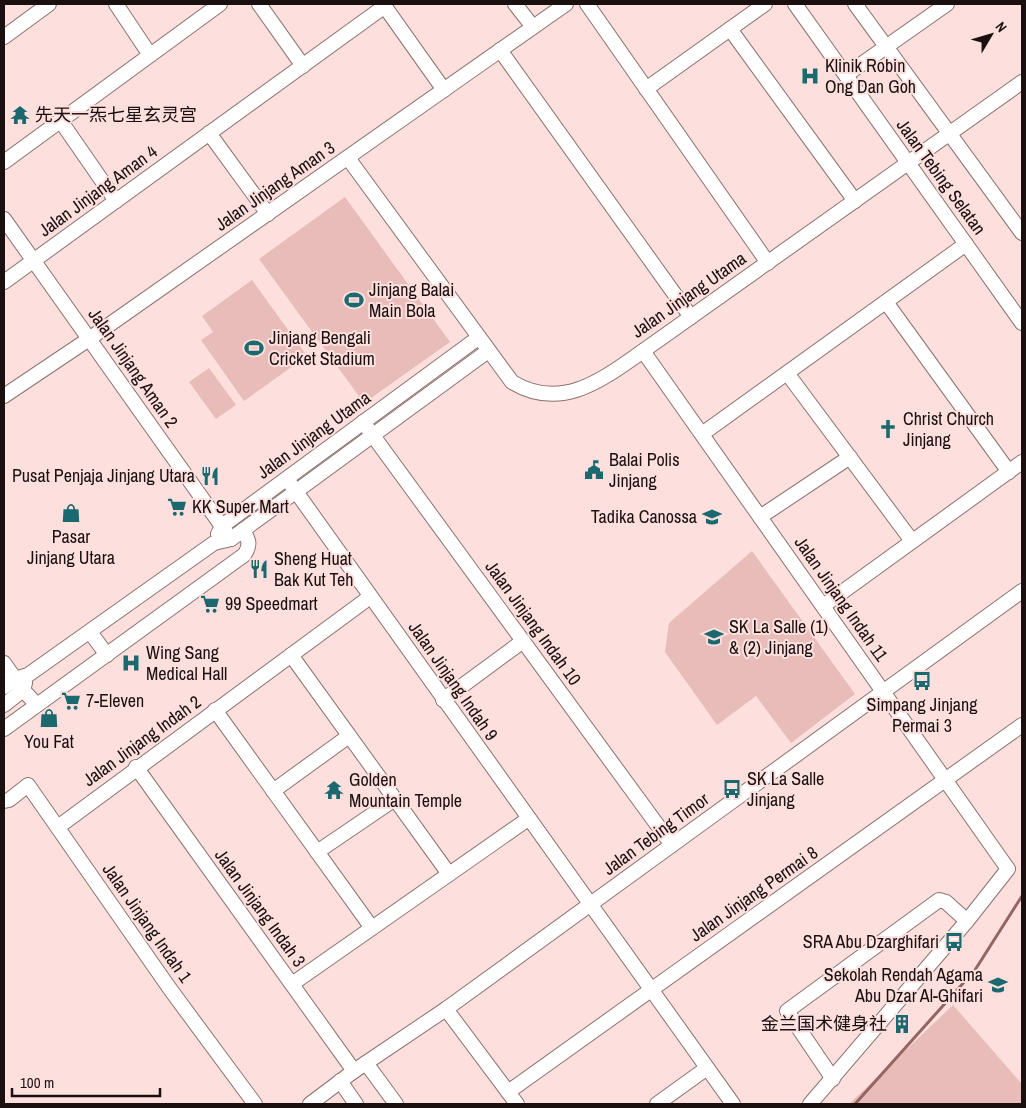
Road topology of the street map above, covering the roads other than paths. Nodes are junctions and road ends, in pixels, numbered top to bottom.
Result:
1 (49, 4) edge
2 (116, 4) edge
3 (220, 4) edge
4 (260, 4) edge
5 (515, 4) edge
6 (566, 4) edge
7 (587, 4) edge
8 (765, 4) edge
9 (795, 4) edge
10 (855, 4) edge
11 (947, 4) edge
12 (384, 5) edge
13 (532, 28) junction
14 (730, 29) junction
15 (4, 37) edge
16 (886, 47) junction
17 (500, 50) junction
18 (150, 55) junction
19 (303, 66) junction
20 (846, 75) junction
21 (1022, 82) edge
22 (646, 88) junction
23 (444, 90) junction
24 (60, 120) junction
25 (210, 133) junction
26 (948, 134) junction
27 (348, 158) junction
28 (4, 162) edge
29 (907, 164) junction
30 (116, 201) junction
31 (855, 201) junction
32 (268, 214) junction
33 (4, 219) edge
34 (1022, 234) edge
35 (966, 244) junction
36 (34, 261) junction
37 (768, 262) junction
38 (4, 282) edge
39 (886, 302) junction
40 (691, 317) junction
41 (1022, 323) edge
42 (478, 338) junction
43 (89, 339) junction
44 (488, 351) junction
45 (643, 351) junction
46 (787, 372) junction
47 (4, 396) edge
48 (363, 422) junction
49 (702, 434) junction
50 (373, 435) junction
51 (850, 457) junction
52 (1022, 462) edge
53 (1009, 472) junction
54 (287, 480) junction
55 (296, 492) junction
56 (760, 517) junction
57 (222, 526) junction
58 (243, 530) junction
59 (231, 538) junction
60 (912, 541) junction
61 (214, 543) junction
62 (1022, 591) edge
63 (370, 597) junction
64 (822, 606) junction
65 (90, 632) junction
66 (523, 641) junction
67 (107, 655) junction
68 (291, 655) junction
69 (4, 663) edge
70 (17, 683) edge
71 (883, 692) junction
72 (444, 700) junction
73 (4, 705) edge
74 (37, 705) junction
75 (215, 710) junction
76 (1022, 725) edge
77 (4, 729) edge
78 (350, 736) junction
79 (136, 767) junction
80 (946, 780) junction
81 (273, 791) junction
82 (395, 799) junction
83 (4, 801) edge
84 (528, 819) junction
85 (58, 827) junction
86 (672, 845) junction
87 (317, 852) junction
88 (449, 874) junction
89 (589, 905) junction
90 (967, 921) junction
91 (372, 928) junction
92 (292, 984) junction
93 (651, 990) junction
94 (446, 1009) junction
95 (366, 1062) junction
96 (707, 1068) junction
97 (354, 1071) junction
98 (833, 1079) junction
99 (340, 1082) junction
100 (508, 1092) junction
101 (255, 1104) edge
102 (310, 1104) edge
103 (356, 1104) edge
104 (396, 1104) edge
105 (516, 1104) edge
106 (657, 1104) edge
107 (733, 1104) edge
108 (810, 1104) edge

1 - 15 street
2 - 18 street
3 - 18 street
4 - 19 street
5 - 13 street
6 - 13 street, Jalan Jinjang Aman 3
7 - 22 street
8 - 14 street
9 - 20 street, Jalan Tebing Selatan
10 - 16 street
11 - 16 street
12 - 19 street, Jalan Jinjang Aman 4
12 - 23 street
13 - 17 street, Jalan Jinjang Aman 3
14 - 22 street
14 - 31 street
16 - 20 street
16 - 26 street
17 - 23 street, Jalan Jinjang Aman 3
17 - 40 street
18 - 24 street
19 - 25 street, Jalan Jinjang Aman 4
20 - 29 street, Jalan Tebing Selatan
21 - 26 street, Jalan Jinjang Utama
22 - 37 street
23 - 27 street, Jalan Jinjang Aman 3
24 - 28 street
24 - 30 street
25 - 30 street, Jalan Jinjang Aman 4
25 - 32 street
26 - 29 street, Jalan Jinjang Utama
26 - 34 street
27 - 32 street, Jalan Jinjang Aman 3
27 - 42 street
29 - 31 street, Jalan Jinjang Utama
29 - 35 street, Jalan Tebing Selatan
30 - 36 street, Jalan Jinjang Aman 4
31 - 37 street, Jalan Jinjang Utama
32 - 43 street, Jalan Jinjang Aman 3
33 - 36 street, Jalan Jinjang Aman 2
35 - 39 street
35 - 41 street, Jalan Tebing Selatan
36 - 38 street, Jalan Jinjang Aman 4
36 - 43 street, Jalan Jinjang Aman 2
37 - 40 street, Jalan Jinjang Utama
39 - 46 street
39 - 53 street
40 - 45 street, Jalan Jinjang Utama
42 - 44 street, Jalan Jinjang Utama
42 - 48 street, Jalan Jinjang Utama
43 - 47 street, Jalan Jinjang Aman 3
43 - 57 street, Jalan Jinjang Aman 2
44 - 45 street, Jalan Jinjang Utama
44 - 50 street, Jalan Jinjang Utama
45 - 49 street, Jalan Jinjang Indah 11
46 - 49 street
46 - 51 street
48 - 50 street, Jalan Jinjang Indah 10
48 - 54 street, Jalan Jinjang Utama
49 - 56 street, Jalan Jinjang Indah 11
50 - 55 street, Jalan Jinjang Utama
50 - 66 street, Jalan Jinjang Indah 10
51 - 56 street
51 - 60 street
52 - 53 street
53 - 60 street
54 - 55 street, Jalan Jinjang Indah 9
54 - 57 street, Jalan Jinjang Utama
55 - 58 street, Jalan Jinjang Utama
55 - 63 street, Jalan Jinjang Indah 9
56 - 64 street, Jalan Jinjang Indah 11
57 - 59 street, Jalan Jinjang Aman 2
57 - 61 street, Jalan Jinjang Utama
58 - 59 street, Jalan Jinjang Utama
58 - 67 street
59 - 61 street, Jalan Jinjang Utama
60 - 64 street
61 - 65 street, Jalan Jinjang Utama
62 - 71 street, Jalan Tebing Timor
63 - 68 street, Jalan Jinjang Indah 2
63 - 72 street, Jalan Jinjang Indah 9
64 - 71 street, Jalan Jinjang Indah 11
65 - 67 street
65 - 70 street, Jalan Jinjang Utama
66 - 72 street
66 - 86 street, Jalan Jinjang Indah 10
67 - 74 street
68 - 75 street, Jalan Jinjang Indah 2
68 - 78 street
69 - 70 street
70 - 73 street, Jalan Jinjang Utama
70 - 74 street
71 - 80 street, Jalan Jinjang Indah 11
71 - 86 street, Jalan Tebing Timor
72 - 84 street, Jalan Jinjang Indah 9
74 - 77 street
75 - 79 street, Jalan Jinjang Indah 2
75 - 81 street
76 - 80 street, Jalan Jinjang Permai 8
78 - 81 street
78 - 82 street
79 - 85 street, Jalan Jinjang Indah 2
79 - 92 street, Jalan Jinjang Indah 3
80 - 90 street, Jalan Jinjang Indah 11
80 - 93 street, Jalan Jinjang Permai 8
81 - 87 street
82 - 87 street
82 - 88 street
83 - 85 street, Jalan Jinjang Indah 1
84 - 88 street
84 - 89 street, Jalan Jinjang Indah 9
85 - 101 street, Jalan Jinjang Indah 1
86 - 89 street, Jalan Tebing Timor
87 - 91 street
88 - 91 street
89 - 93 street, Jalan Jinjang Indah 9
89 - 94 street, Jalan Tebing Timor
90 - 98 street
90 - 98 street
91 - 92 street
92 - 97 street, Jalan Jinjang Indah 3
93 - 96 street, Jalan Jinjang Indah 9
93 - 100 street, Jalan Jinjang Permai 8
94 - 95 street, Jalan Tebing Timor
94 - 100 street
95 - 97 street, Jalan Tebing Timor
95 - 104 street
96 - 106 street
96 - 107 street, Jalan Jinjang Indah 9
97 - 99 street, Jalan Tebing Timor
98 - 108 street
99 - 102 street, Jalan Tebing Timor
99 - 103 street
100 - 105 street

